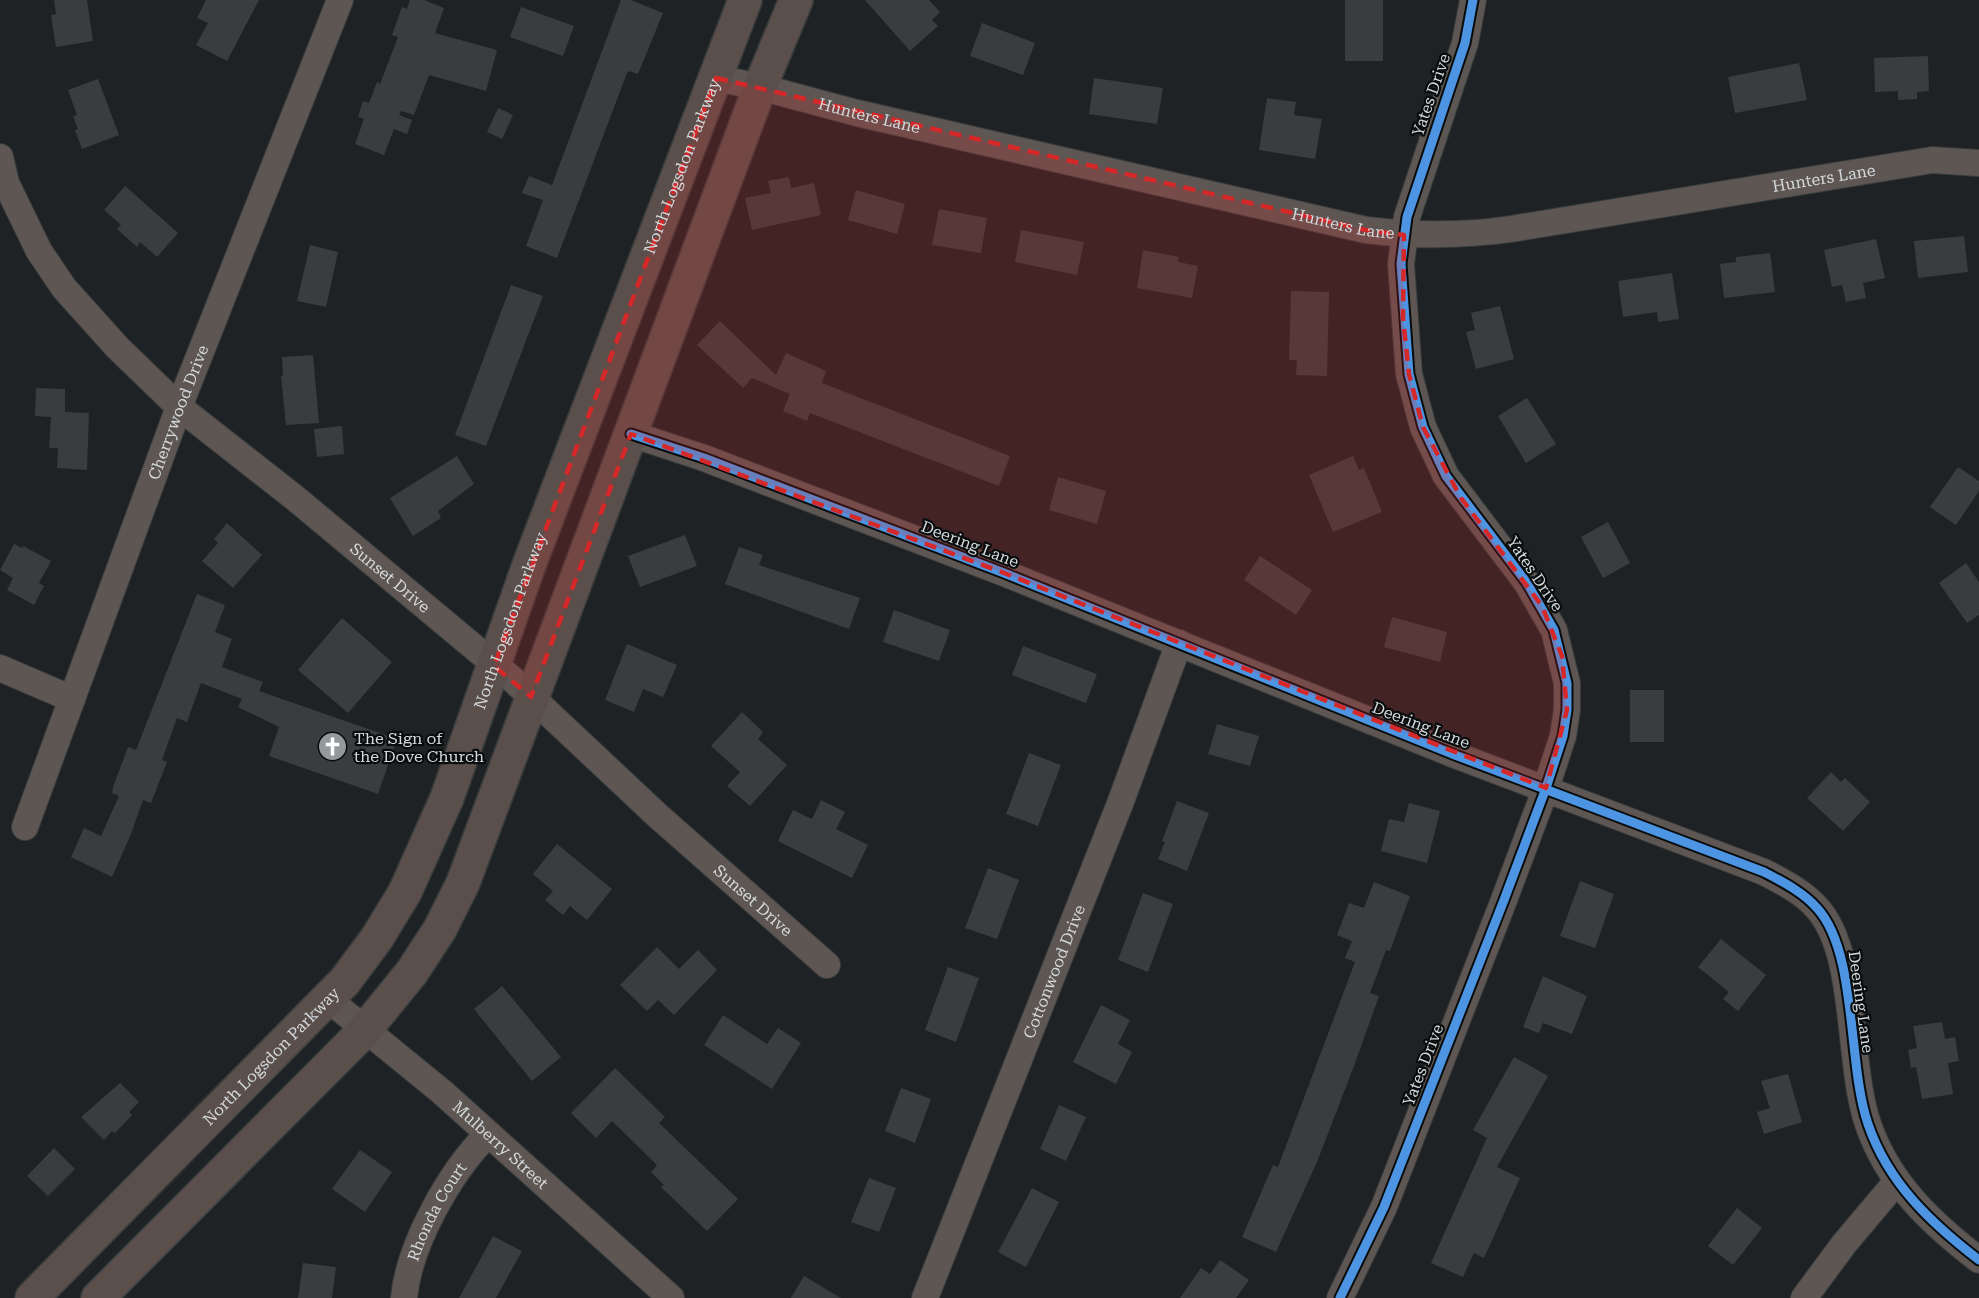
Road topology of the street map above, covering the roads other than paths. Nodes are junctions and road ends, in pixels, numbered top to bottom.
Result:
1 (340, 0) edge
2 (745, 0) edge
3 (796, 0) edge
4 (1473, 0) edge
5 (716, 78) junction
6 (760, 87) junction
7 (0, 157) edge
8 (1979, 163) edge
9 (1404, 235) junction
10 (179, 407) junction
11 (631, 434) junction
12 (1179, 643) junction
13 (494, 666) junction
14 (0, 668) edge
15 (531, 697) junction
16 (72, 699) junction
17 (1546, 788) junction
18 (25, 827) dead end
19 (827, 965) dead end
20 (328, 999) junction
21 (364, 1031) junction
22 (488, 1134) junction
23 (1897, 1181) junction
24 (1979, 1260) edge
25 (32, 1298) edge
26 (98, 1298) edge
27 (404, 1298) edge
28 (670, 1298) edge
29 (925, 1298) edge
30 (1340, 1298) edge
31 (1804, 1298) edge

1 - 10 street, Cherrywood Drive
2 - 5 main road, North Logsdon Parkway
3 - 6 main road
4 - 9 street, Yates Drive
5 - 6 street, Hunters Lane
5 - 13 main road, North Logsdon Parkway
6 - 9 street, Hunters Lane
6 - 11 main road
7 - 10 street, Sunset Drive
8 - 9 street, Hunters Lane
9 - 17 street, Yates Drive
10 - 13 street, Sunset Drive
10 - 16 street, Cherrywood Drive
11 - 12 street, Deering Lane
11 - 15 main road
12 - 17 street, Deering Lane
12 - 29 street, Cottonwood Drive
13 - 15 street, Sunset Drive
13 - 20 main road, North Logsdon Parkway
14 - 16 street
15 - 19 street, Sunset Drive
15 - 21 main road
16 - 18 street, Cherrywood Drive
17 - 23 street, Deering Lane
17 - 30 street, Yates Drive
20 - 21 street, Mulberry Street
20 - 25 main road, North Logsdon Parkway
21 - 22 street, Mulberry Street
21 - 26 main road
22 - 27 street, Rhonda Court
22 - 28 street, Mulberry Street
23 - 24 street, Deering Lane
23 - 31 street

